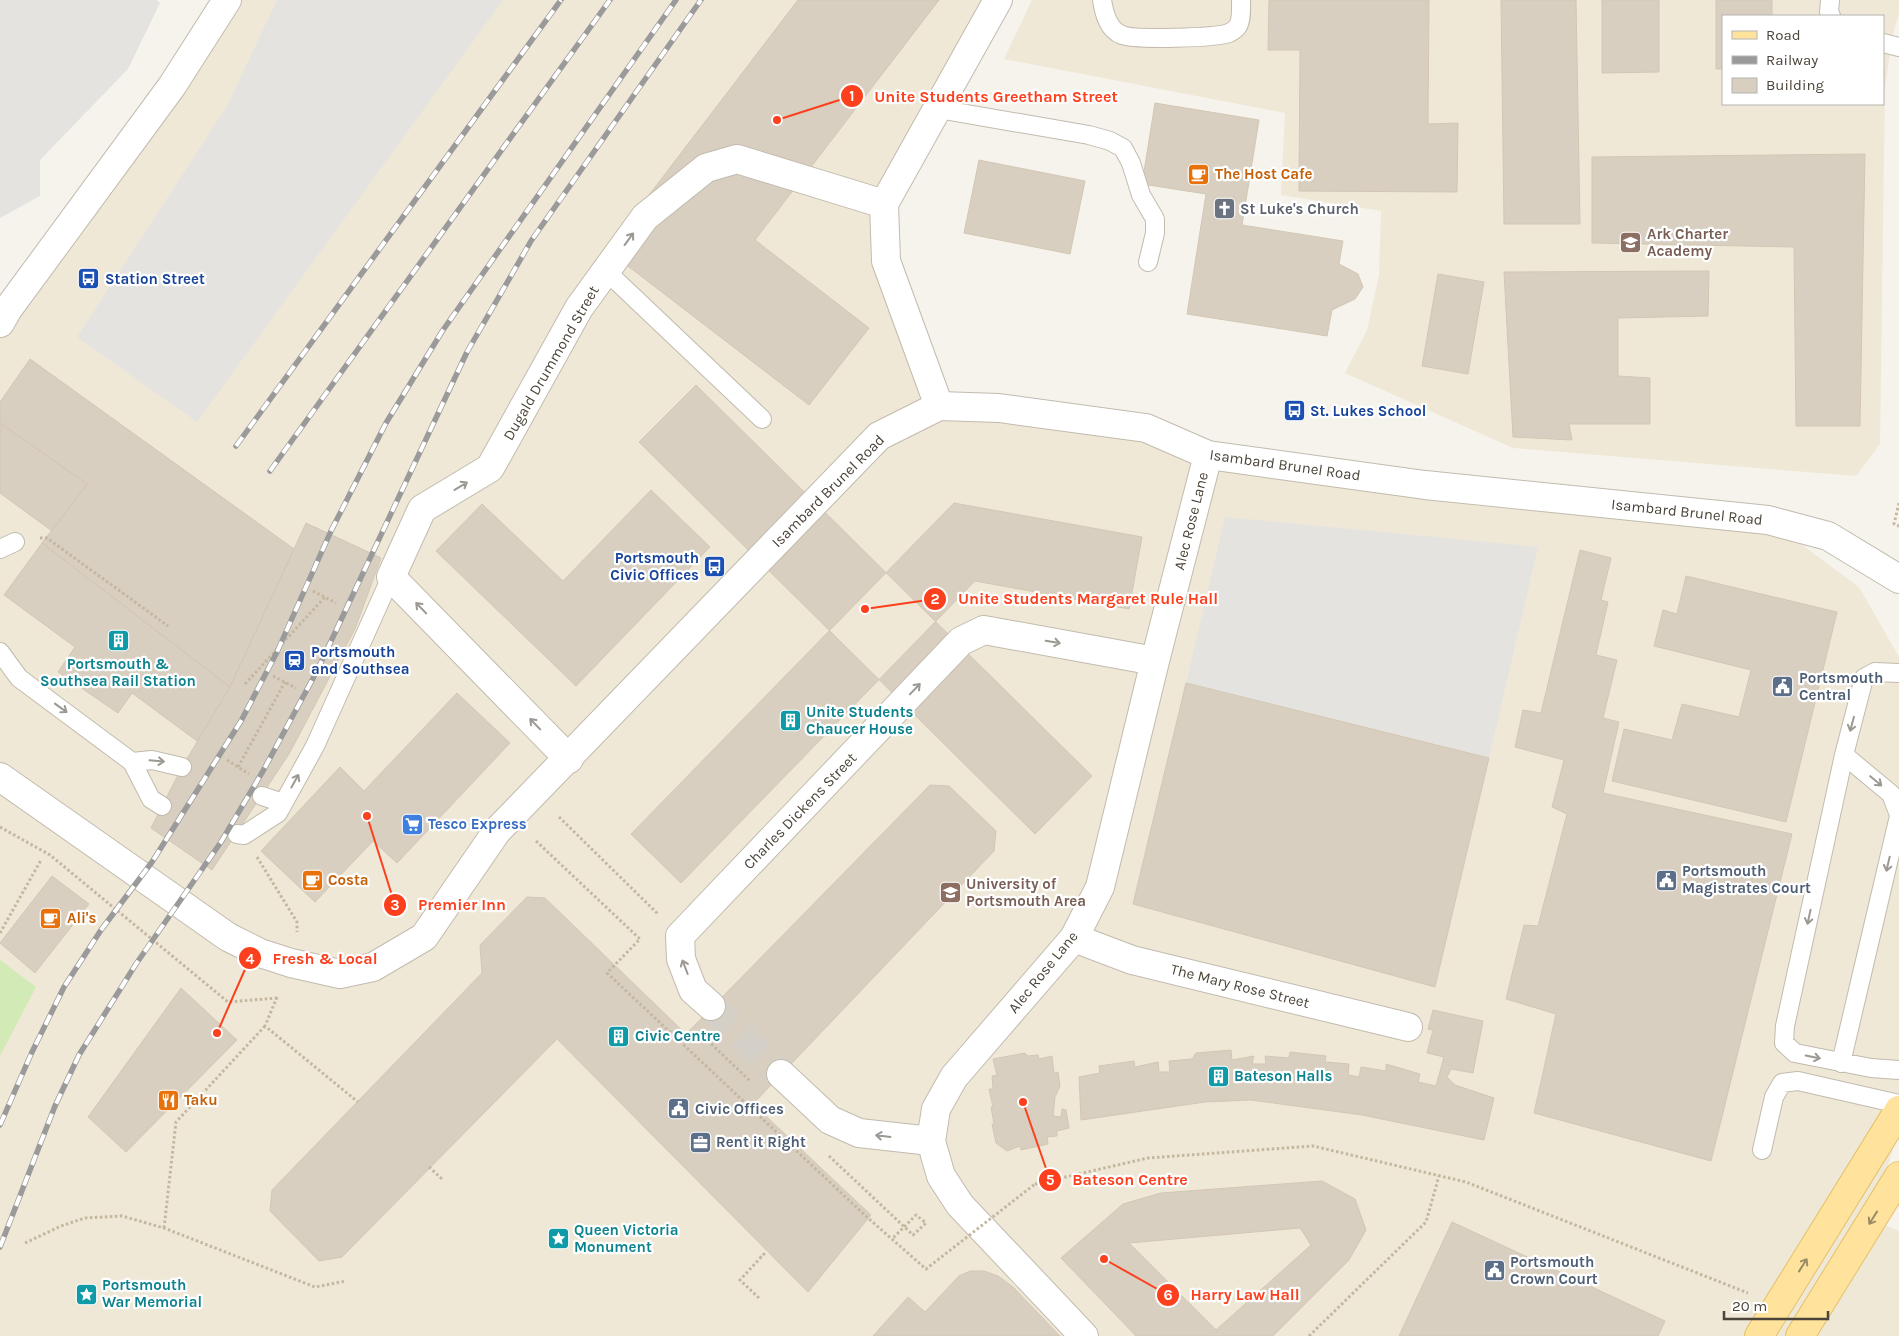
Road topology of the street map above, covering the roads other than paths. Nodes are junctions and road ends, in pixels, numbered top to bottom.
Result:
1 (998, 0) edge
2 (1102, 0) edge
3 (1241, 0) edge
4 (1830, 0) edge
5 (222, 2) edge
6 (1830, 15) edge
7 (1884, 43) edge
8 (1899, 47) edge
9 (938, 109) junction
10 (884, 204) junction
11 (1148, 262) dead end
12 (606, 271) junction
13 (3, 312) edge
14 (939, 406) junction
15 (762, 419) dead end
16 (1208, 455) junction
17 (391, 577) junction
18 (1899, 579) edge
19 (0, 652) edge
20 (1155, 660) junction
21 (1899, 673) edge
22 (1844, 755) junction
23 (569, 759) junction
24 (132, 762) junction
25 (182, 767) dead end
26 (0, 777) edge
27 (262, 796) dead end
28 (283, 803) junction
29 (162, 806) dead end
30 (1899, 816) edge
31 (241, 834) road end
32 (1074, 938) junction
33 (711, 1006) tunnel mouth
34 (1408, 1027) dead end
35 (1841, 1063) junction
36 (1899, 1070) edge
37 (781, 1074) tunnel mouth
38 (1899, 1104) edge
39 (1899, 1110) edge
40 (931, 1141) junction
41 (1762, 1150) dead end
42 (1899, 1176) edge
43 (1084, 1336) edge
44 (1758, 1336) edge
45 (1800, 1336) edge

1 - 9 street
2 - 3 lane
4 - 6 lane
5 - 13 street
7 - 8 lane
9 - 10 street
9 - 11 lane
12 -> 10 street, Dugald Drummond Street
10 - 14 street
12 - 15 lane
17 -> 12 street, Dugald Drummond Street
14 - 16 street, Isambard Brunel Road
14 - 23 street, Isambard Brunel Road
16 - 18 street, Isambard Brunel Road
16 - 20 street, Alec Rose Lane
23 -> 17 street
28 -> 17 lane
19 -> 24 lane
20 - 32 street, Alec Rose Lane
33 -> 20 street, Charles Dickens Street
21 -> 22 lane
22 -> 30 lane
22 -> 35 lane
23 - 26 street, Isambard Brunel Road
24 -> 25 lane
24 - 29 lane
27 - 28 lane
28 - 31 lane
30 -> 35 lane
32 - 34 street, The Mary Rose Street
32 - 40 street, Alec Rose Lane
35 - 36 lane
40 -> 37 street
38 - 41 lane
44 -> 39 main road
40 - 43 street, Alec Rose Lane
42 -> 45 main road

